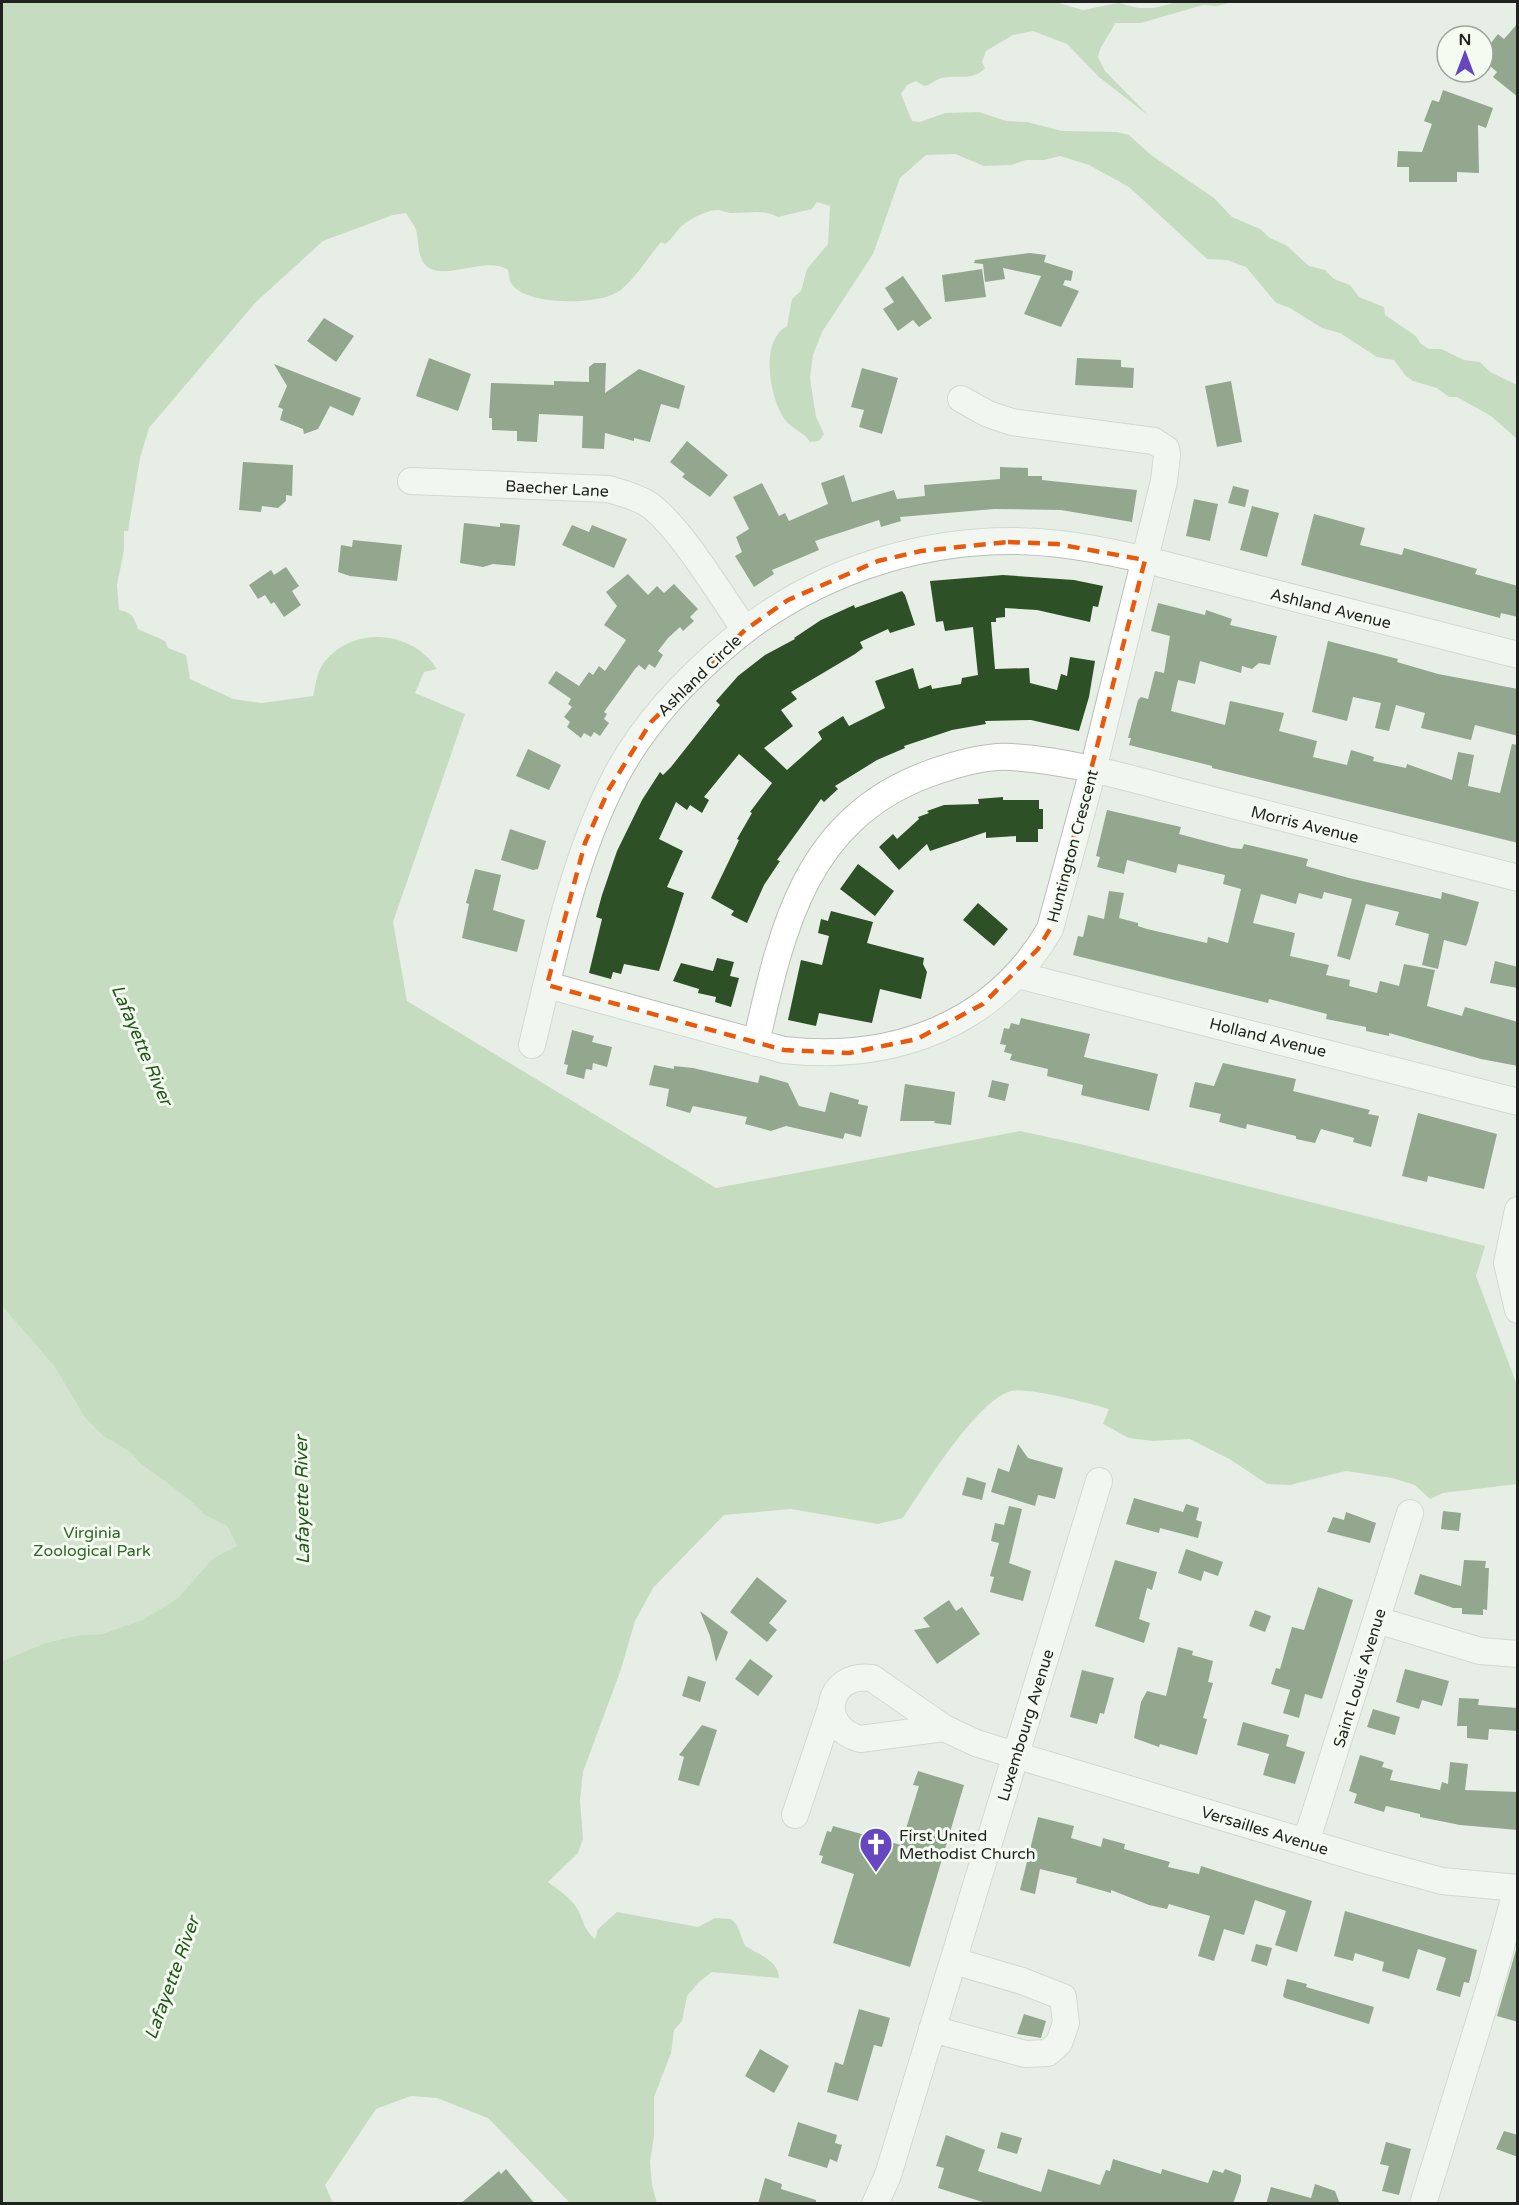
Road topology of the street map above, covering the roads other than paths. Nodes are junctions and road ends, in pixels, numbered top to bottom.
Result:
1 (961, 399) dead end
2 (411, 481) dead end
3 (1145, 560) junction
4 (745, 630) junction
5 (1518, 655) edge
6 (1093, 770) junction
7 (1518, 878) edge
8 (1018, 975) junction
9 (547, 985) junction
10 (756, 1043) junction
11 (532, 1045) dead end
12 (1518, 1102) edge
13 (1518, 1209) edge
14 (1518, 1310) edge
15 (1099, 1480) dead end
16 (1410, 1513) dead end
17 (1377, 1620) junction
18 (1518, 1654) edge
19 (831, 1708) junction
20 (944, 1728) junction
21 (1016, 1755) junction
22 (795, 1815) dead end
23 (1306, 1842) junction
24 (1517, 1888) edge
25 (954, 1961) junction
26 (932, 2029) junction
27 (888, 2175) junction
28 (875, 2204) edge
29 (886, 2204) edge
30 (895, 2204) edge
31 (1423, 2204) edge

1 - 3 street, Huntington Crescent
2 - 4 street, Baecher Lane
3 - 4 street, Ashland Circle
3 - 5 street, Ashland Avenue
3 - 6 street, Huntington Crescent
4 - 9 street, Ashland Circle
6 - 7 street, Morris Avenue
6 - 8 street, Huntington Crescent
6 - 10 street, Morris Avenue
8 - 10 street, Huntington Crescent
8 - 12 street, Holland Avenue
9 - 10 street, Huntington Crescent
9 - 11 street, Ashland Circle
13 - 14 street
15 - 21 street, Luxembourg Avenue
16 - 17 street, Saint Louis Avenue
17 - 18 street
17 - 23 street, Saint Louis Avenue
19 - 20 street
19 - 20 street
19 - 22 street
20 - 21 street, Versailles Avenue
21 - 23 street, Versailles Avenue
21 - 25 street, Luxembourg Avenue
23 - 24 street, Versailles Avenue
24 - 31 street
25 - 26 street, Luxembourg Avenue
25 - 26 street
26 - 27 street, Luxembourg Avenue
27 - 28 street, Luxembourg Avenue
27 - 29 street, Luxembourg Avenue
27 - 30 street

